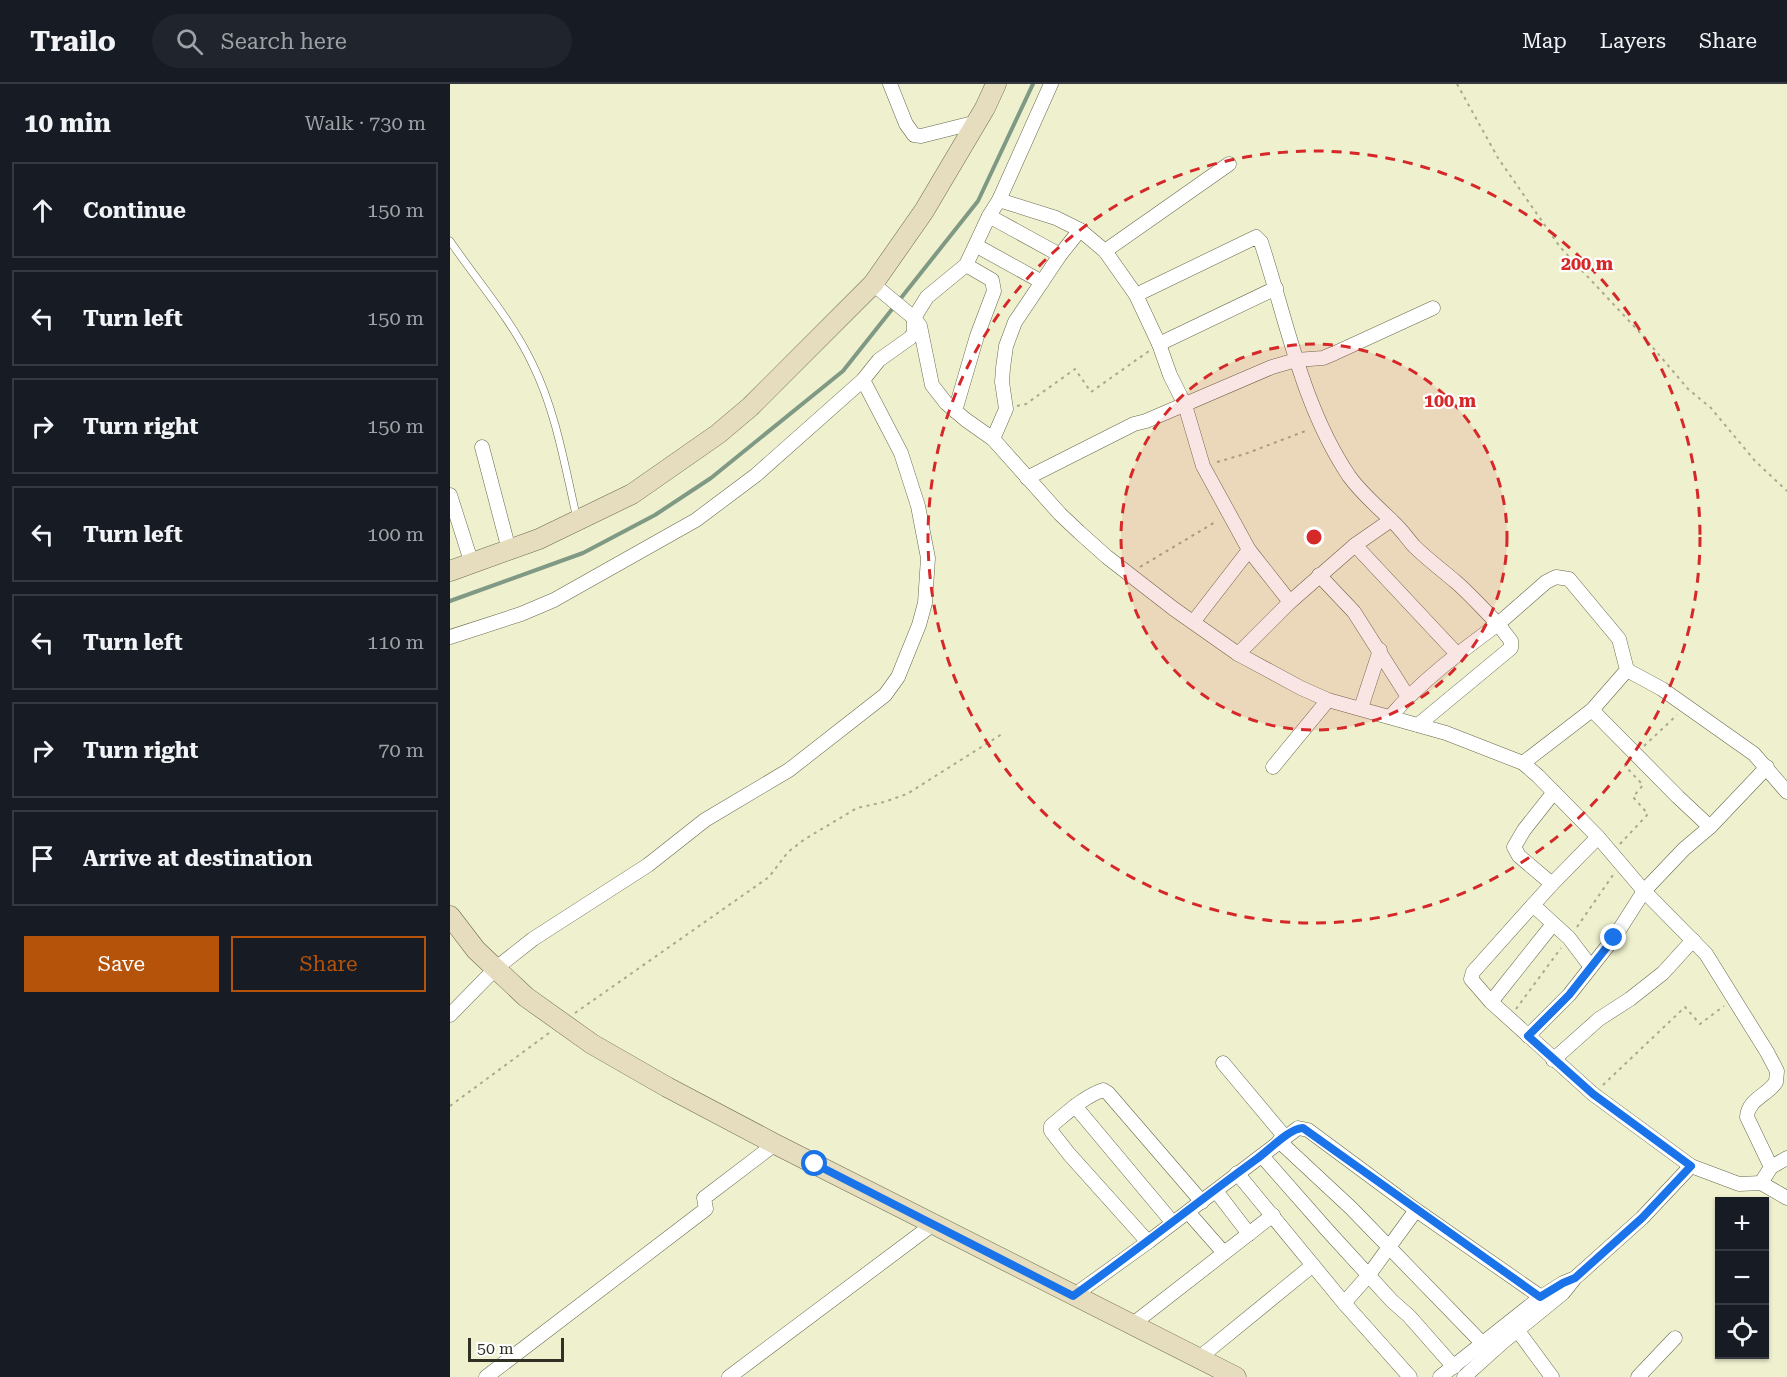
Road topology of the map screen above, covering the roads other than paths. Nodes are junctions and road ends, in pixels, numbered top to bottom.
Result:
1 (890, 84) edge
2 (996, 84) edge
3 (1051, 84) edge
4 (977, 122) junction
5 (1229, 164) dead end
6 (999, 200) junction
7 (989, 216) junction
8 (1080, 230) junction
9 (450, 241) edge
10 (977, 246) junction
11 (1105, 251) junction
12 (1060, 255) junction
13 (966, 265) junction
14 (1042, 282) junction
15 (877, 287) junction
16 (1276, 288) junction
17 (1136, 295) junction
18 (1433, 308) dead end
19 (910, 315) junction
20 (1159, 344) junction
21 (1296, 360) junction
22 (862, 380) junction
23 (1185, 405) junction
24 (955, 411) junction
25 (993, 439) junction
26 (482, 447) dead end
27 (1027, 477) junction
28 (450, 495) edge
29 (1391, 520) junction
30 (577, 521) junction
31 (1355, 545) junction
32 (508, 550) junction
33 (1249, 550) junction
34 (472, 564) junction
35 (450, 571) edge
36 (1319, 575) junction
37 (1290, 602) junction
38 (1194, 621) junction
39 (1498, 624) junction
40 (450, 637) edge
41 (1380, 650) junction
42 (1238, 654) junction
43 (1457, 654) junction
44 (1627, 670) junction
45 (1408, 697) junction
46 (1328, 700) junction
47 (1361, 708) junction
48 (1592, 710) junction
49 (1390, 717) junction
50 (1418, 725) junction
51 (1523, 764) junction
52 (1273, 767) dead end
53 (1767, 767) junction
54 (1554, 792) junction
55 (1787, 792) edge
56 (1710, 827) junction
57 (1598, 837) junction
58 (1552, 885) junction
59 (1644, 891) junction
60 (1533, 905) junction
61 (450, 916) edge
62 (1553, 924) junction
63 (1693, 940) junction
64 (1591, 966) junction
65 (495, 969) junction
66 (1491, 1002) junction
67 (450, 1015) edge
68 (1528, 1036) junction
69 (1553, 1060) junction
70 (1223, 1064) dead end
71 (1075, 1106) junction
72 (1282, 1139) junction
73 (775, 1144) junction
74 (1262, 1156) junction
75 (1787, 1158) edge
76 (1691, 1166) junction
77 (1771, 1167) junction
78 (1237, 1173) junction
79 (1761, 1183) junction
80 (1216, 1191) junction
81 (1787, 1198) edge
82 (1202, 1202) junction
83 (1416, 1210) junction
84 (1188, 1212) junction
85 (1273, 1215) junction
86 (1173, 1223) junction
87 (933, 1225) junction
88 (1249, 1234) junction
89 (1148, 1242) junction
90 (1388, 1247) junction
91 (1224, 1253) junction
92 (1313, 1265) junction
93 (1368, 1276) junction
94 (1575, 1278) junction
95 (1073, 1296) junction
96 (1540, 1297) junction
97 (1344, 1303) junction
98 (1133, 1324) junction
99 (1518, 1331) junction
100 (1676, 1338) dead end
101 (1482, 1343) junction
102 (1199, 1358) junction
103 (1459, 1372) edge
104 (486, 1377) edge
105 (729, 1377) edge
106 (1236, 1377) edge
107 (1410, 1377) edge
108 (1440, 1377) edge
109 (1552, 1377) edge
110 (1638, 1377) edge

1 - 4 street
2 - 4 main road
3 - 6 street
4 - 15 main road
5 - 11 street
6 - 7 street
6 - 8 street
7 - 10 street
7 - 12 street
8 - 11 street
8 - 12 street
9 - 30 lane
10 - 13 street
10 - 14 street
11 - 17 street
12 - 14 street
13 - 19 street
13 - 24 street
14 - 25 street
15 - 19 street
15 - 30 main road
16 - 17 street
16 - 20 street
16 - 21 street
17 - 20 street
18 - 21 street
19 - 22 street
19 - 24 street
20 - 23 street
21 - 23 street
21 - 29 street
22 - 40 street
22 - 65 street
23 - 27 street
23 - 33 street
24 - 25 street
25 - 27 street
26 - 32 street
27 - 38 street
28 - 34 street
29 - 31 street
29 - 39 street
30 - 32 main road
31 - 36 street
31 - 43 street
32 - 34 main road
33 - 37 street
33 - 38 street
34 - 35 main road
36 - 37 street
36 - 41 street
37 - 42 street
38 - 42 street
39 - 43 street
39 - 44 street
39 - 50 street
41 - 45 street
41 - 47 street
42 - 46 street
43 - 45 street
44 - 48 street
44 - 53 street
45 - 49 street
46 - 47 street
46 - 52 street
47 - 49 street
48 - 51 street
48 - 56 street
49 - 50 street
50 - 51 street
51 - 54 street
53 - 55 street
53 - 56 street
54 - 57 street
54 - 58 street
56 - 59 street
57 - 58 street
57 - 59 street
58 - 60 street
59 - 63 street
59 - 64 street
60 - 62 street
60 - 66 street
61 - 65 main road
62 - 64 street
62 - 66 street
63 - 69 street
63 - 77 street
64 - 68 street
65 - 67 street
65 - 73 main road
66 - 68 street
68 - 69 street
69 - 76 street
70 - 72 street
71 - 82 street
71 - 86 street
71 - 89 street
72 - 74 street
72 - 83 street
72 - 90 street
73 - 87 main road
73 - 104 street
74 - 78 street
74 - 93 street
75 - 77 street
76 - 79 street
76 - 94 street
77 - 79 street
78 - 80 street
78 - 85 street
79 - 81 street
80 - 82 street
80 - 88 street
82 - 84 street
83 - 90 street
83 - 96 street
84 - 86 street
84 - 91 street
85 - 88 street
85 - 92 street
86 - 89 street
87 - 95 main road
87 - 105 street
88 - 91 street
89 - 95 street
90 - 93 street
90 - 101 street
91 - 98 street
92 - 97 street
92 - 102 street
93 - 97 street
93 - 103 street
94 - 96 street
94 - 99 street
95 - 98 main road
96 - 101 street
97 - 107 street
98 - 102 main road
99 - 103 street
99 - 109 street
100 - 110 street
101 - 103 street
102 - 106 main road
103 - 108 street

